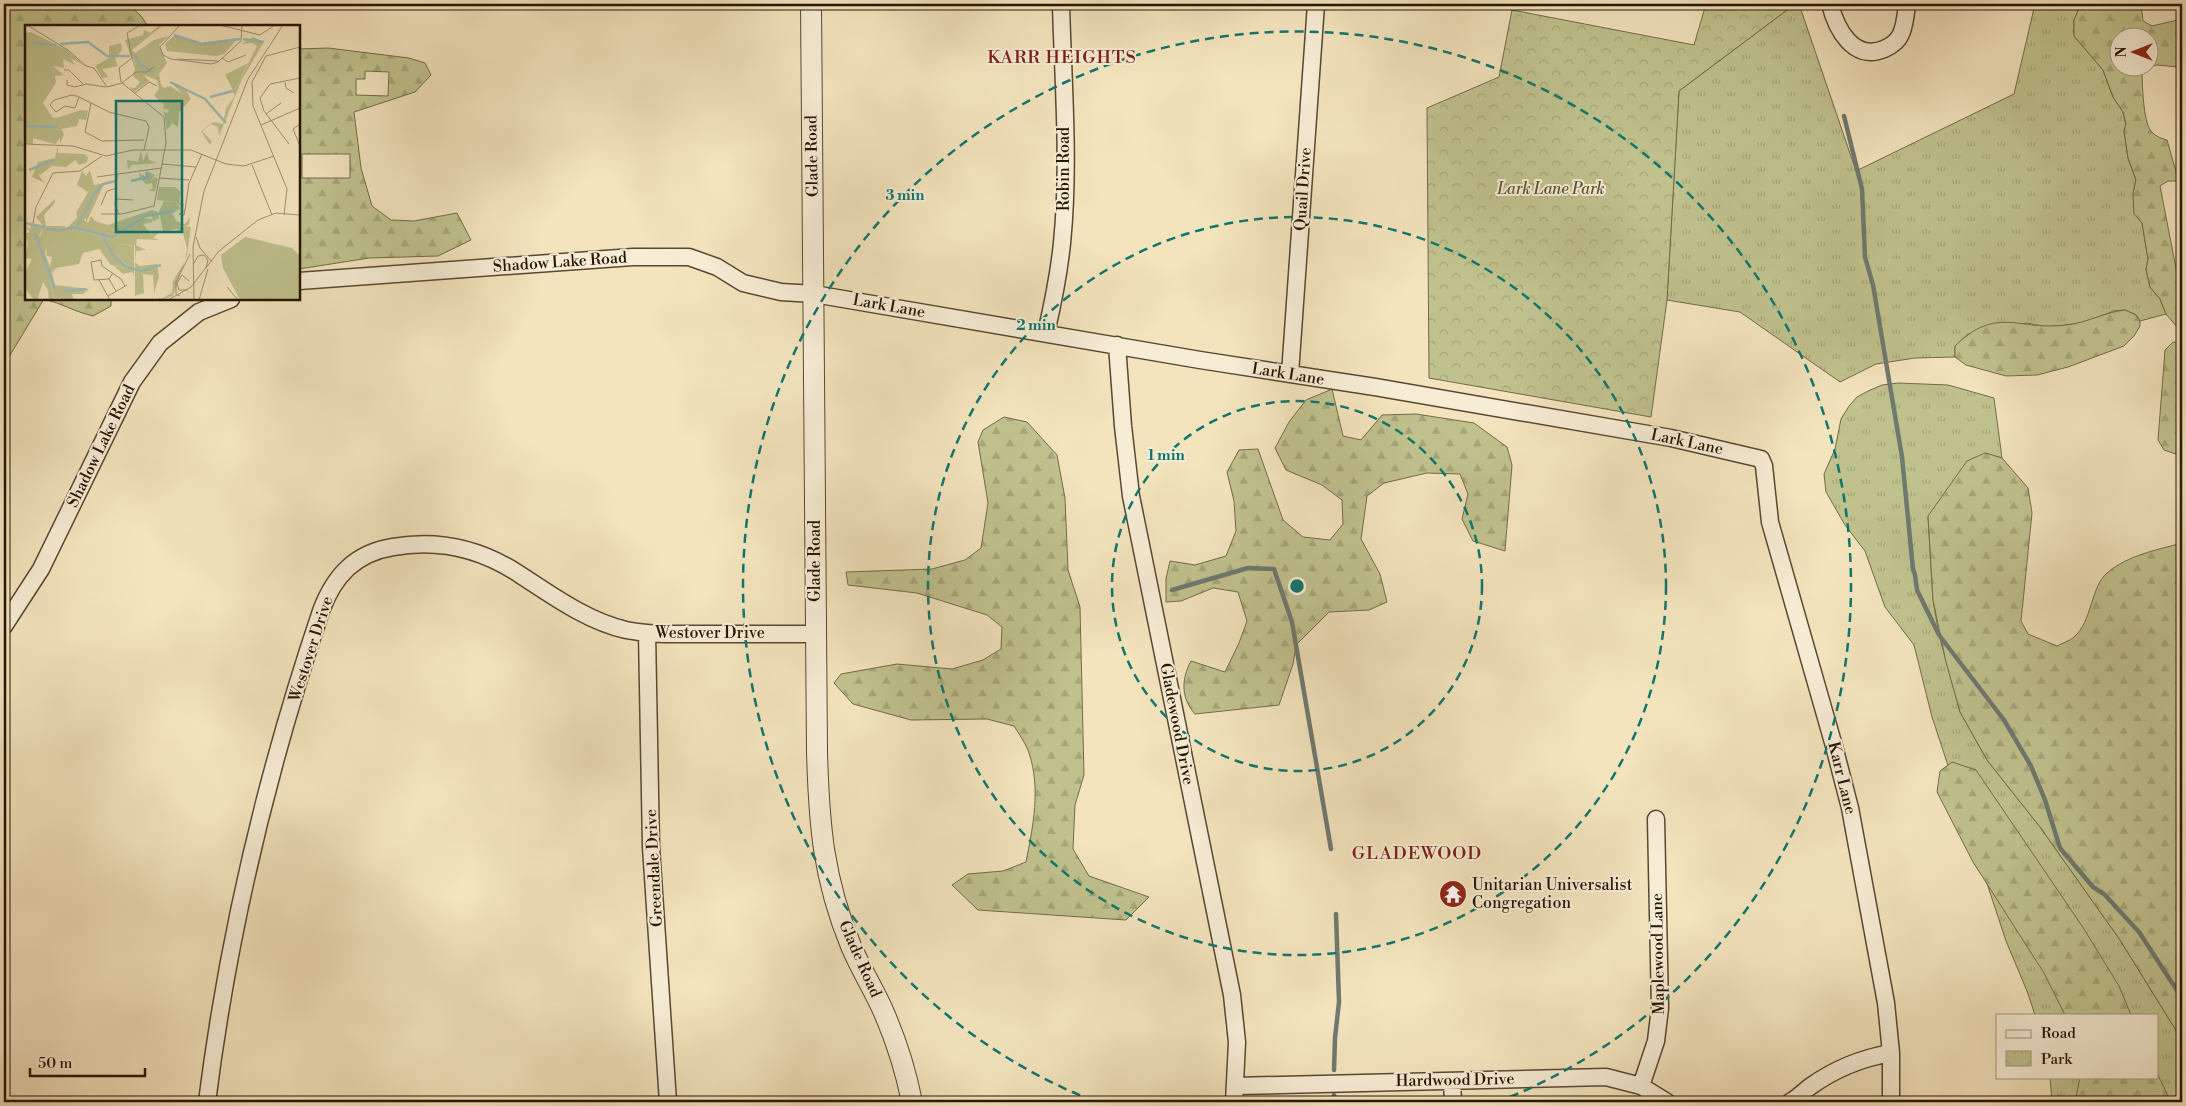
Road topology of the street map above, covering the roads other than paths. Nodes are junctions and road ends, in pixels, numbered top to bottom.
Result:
1 (811, 4) edge
2 (1061, 4) edge
3 (1316, 4) edge
4 (1830, 4) edge
5 (1908, 4) edge
6 (300, 281) edge
7 (814, 294) junction
8 (229, 300) edge
9 (1046, 332) junction
10 (1117, 345) junction
11 (1290, 374) junction
12 (1761, 459) joint
13 (4, 626) edge
14 (647, 633) junction
15 (816, 634) junction
16 (1656, 819) dead end
17 (1891, 1053) junction
18 (1452, 1081) junction
19 (1236, 1086) junction
20 (1641, 1086) junction
21 (207, 1102) edge
22 (668, 1102) edge
23 (912, 1102) edge
24 (1234, 1102) edge
25 (1453, 1102) edge
26 (1668, 1102) edge
27 (1790, 1102) edge
28 (1891, 1102) edge

1 - 7 street, Glade Road
2 - 9 street, Robin Road
3 - 11 street, Quail Drive
4 - 5 street
6 - 7 street, Shadow Lake Road
7 - 9 street, Lark Lane
7 - 15 street, Glade Road
8 - 13 street, Shadow Lake Road
9 - 10 street, Lark Lane
10 - 11 street, Lark Lane
10 - 19 street, Gladewood Drive
11 - 12 street, Lark Lane
12 - 17 street, Karr Lane
14 - 15 street, Westover Drive
14 - 21 street, Westover Drive
14 - 22 street, Greendale Drive
15 - 23 street, Glade Road
16 - 20 street, Maplewood Lane
17 - 27 street
17 - 28 street, Karr Lane
18 - 19 street, Hardwood Drive
18 - 20 street, Hardwood Drive
18 - 25 street
19 - 24 street, Gladewood Drive
20 - 26 street, Hardwood Drive

